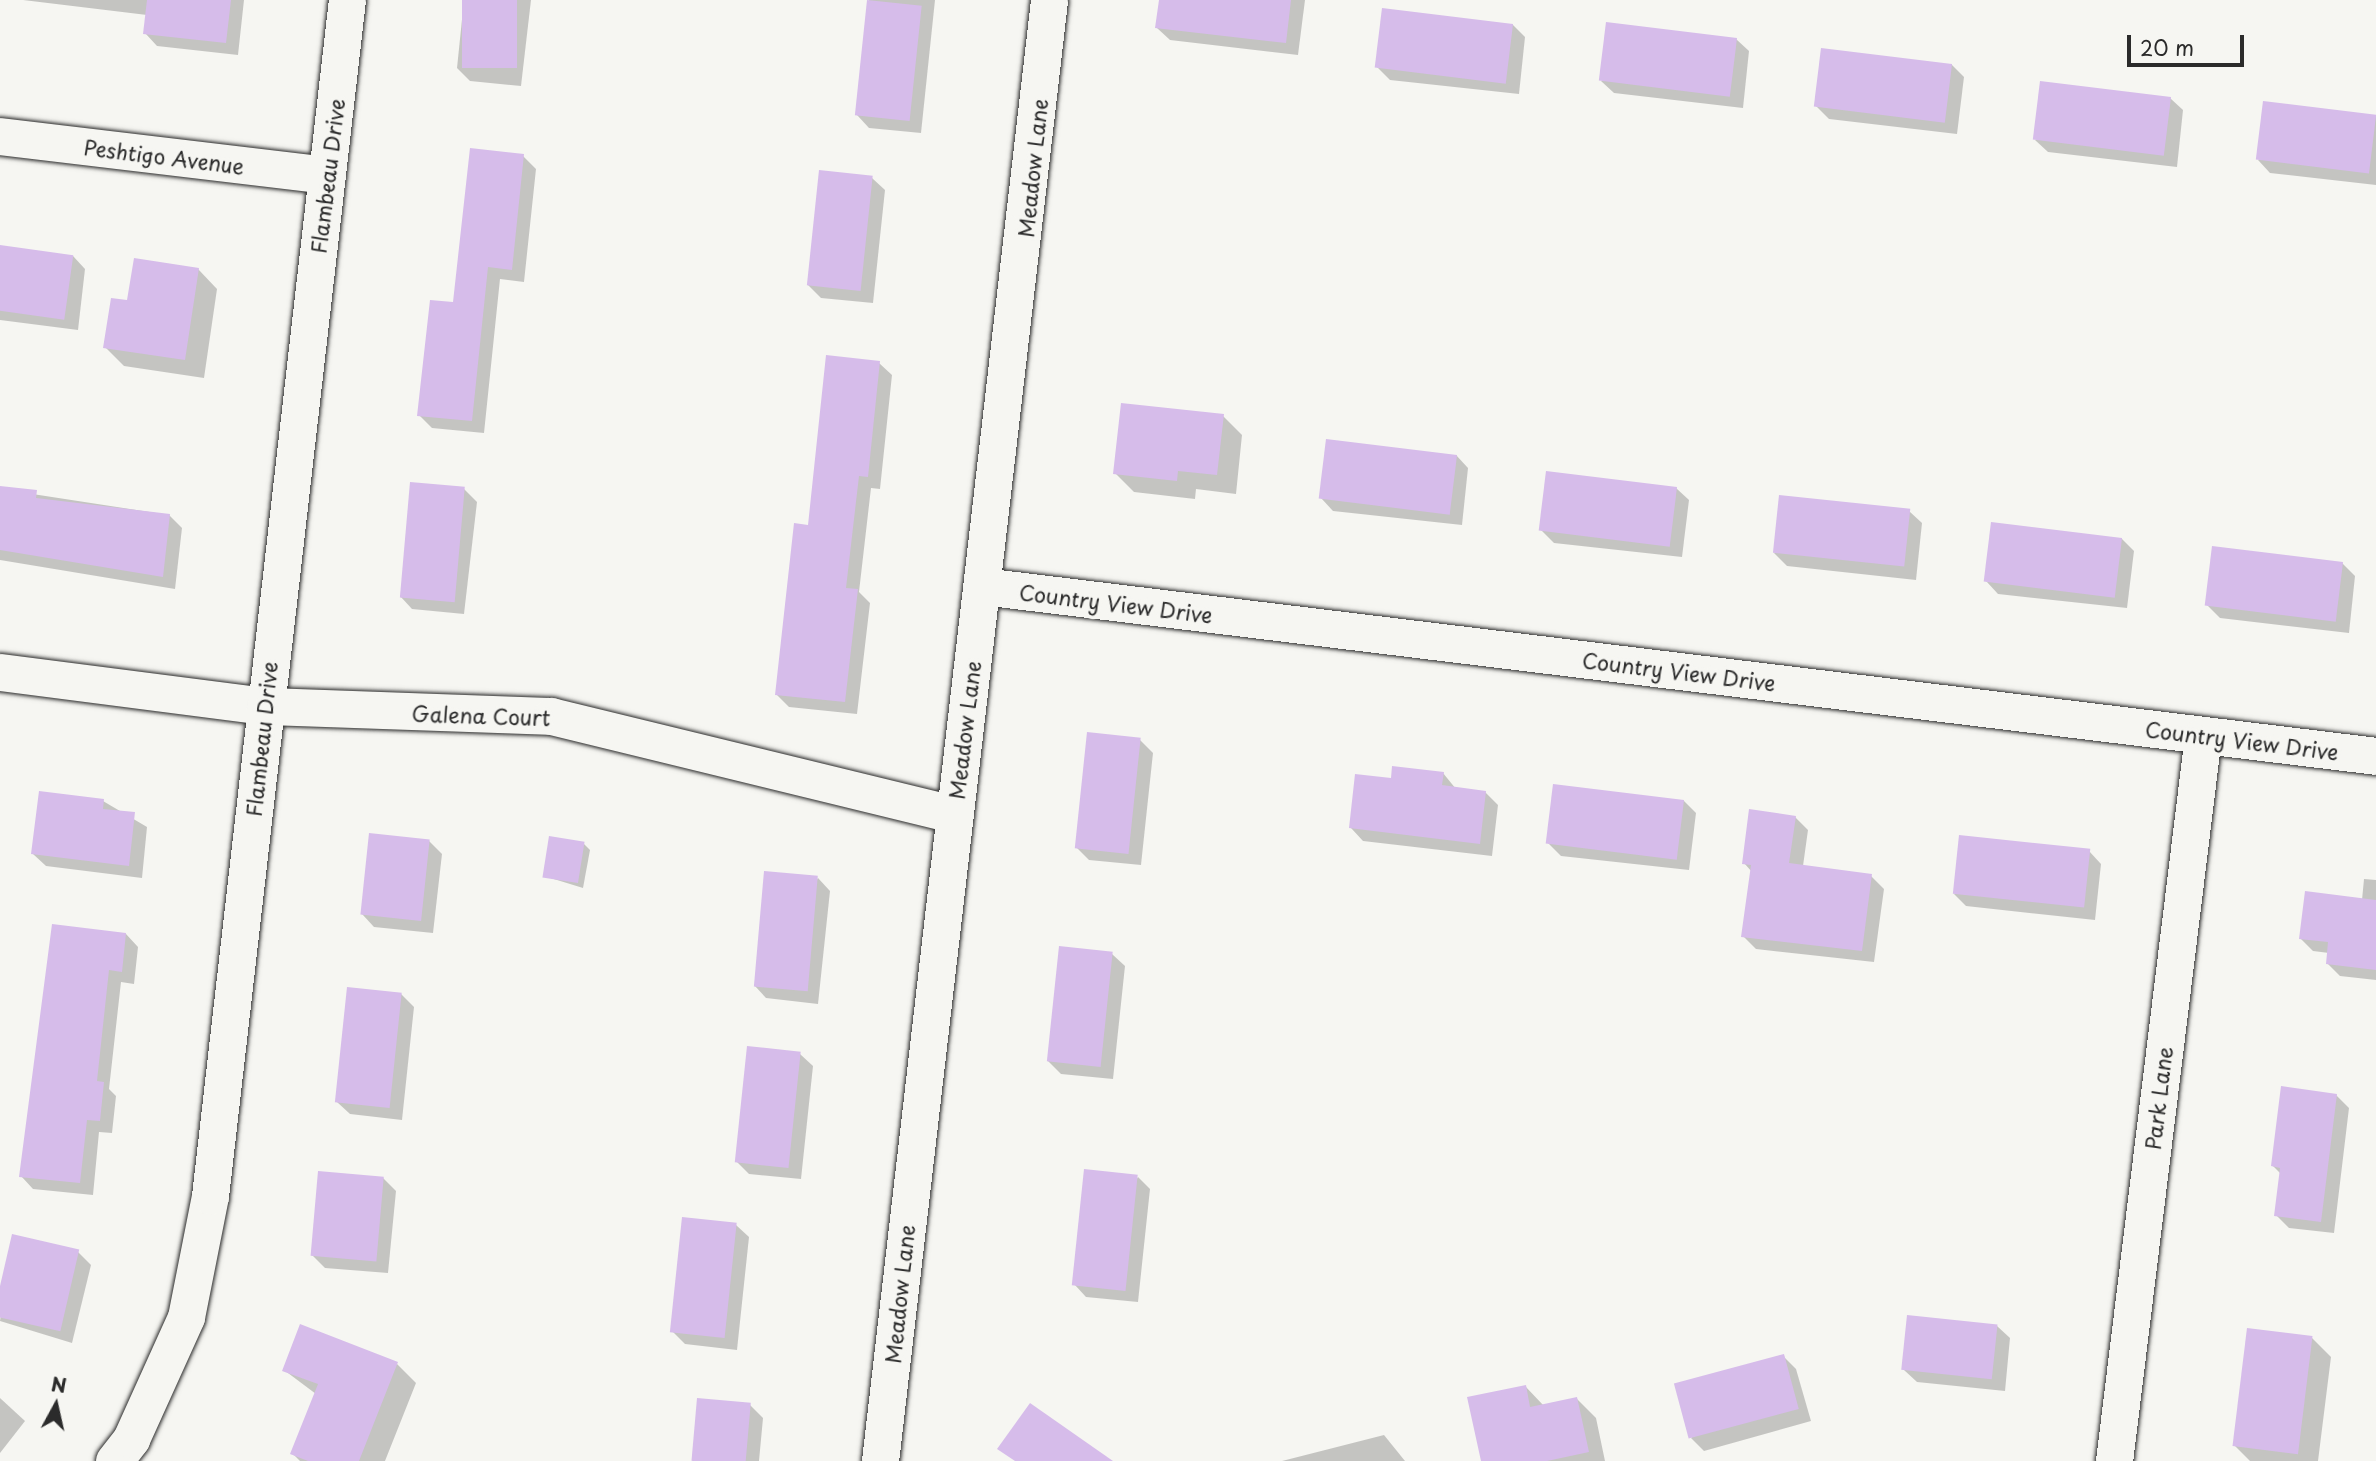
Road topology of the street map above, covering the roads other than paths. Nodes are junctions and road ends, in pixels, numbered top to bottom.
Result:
1 (347, 0) edge
2 (1049, 0) edge
3 (0, 136) edge
4 (327, 176) junction
5 (982, 586) junction
6 (0, 672) edge
7 (265, 706) junction
8 (2203, 736) junction
9 (2376, 756) edge
10 (954, 814) junction
11 (114, 1461) edge
12 (880, 1461) edge
13 (2114, 1461) edge

1 - 4 street, Flambeau Drive
2 - 5 street, Meadow Lane
3 - 4 street, Peshtigo Avenue
4 - 7 street, Flambeau Drive
5 - 8 street, Country View Drive
5 - 10 street, Meadow Lane
6 - 7 street, Galena Court
7 - 10 street, Galena Court
7 - 11 street, Flambeau Drive
8 - 9 street, Country View Drive
8 - 13 street, Park Lane
10 - 12 street, Meadow Lane

